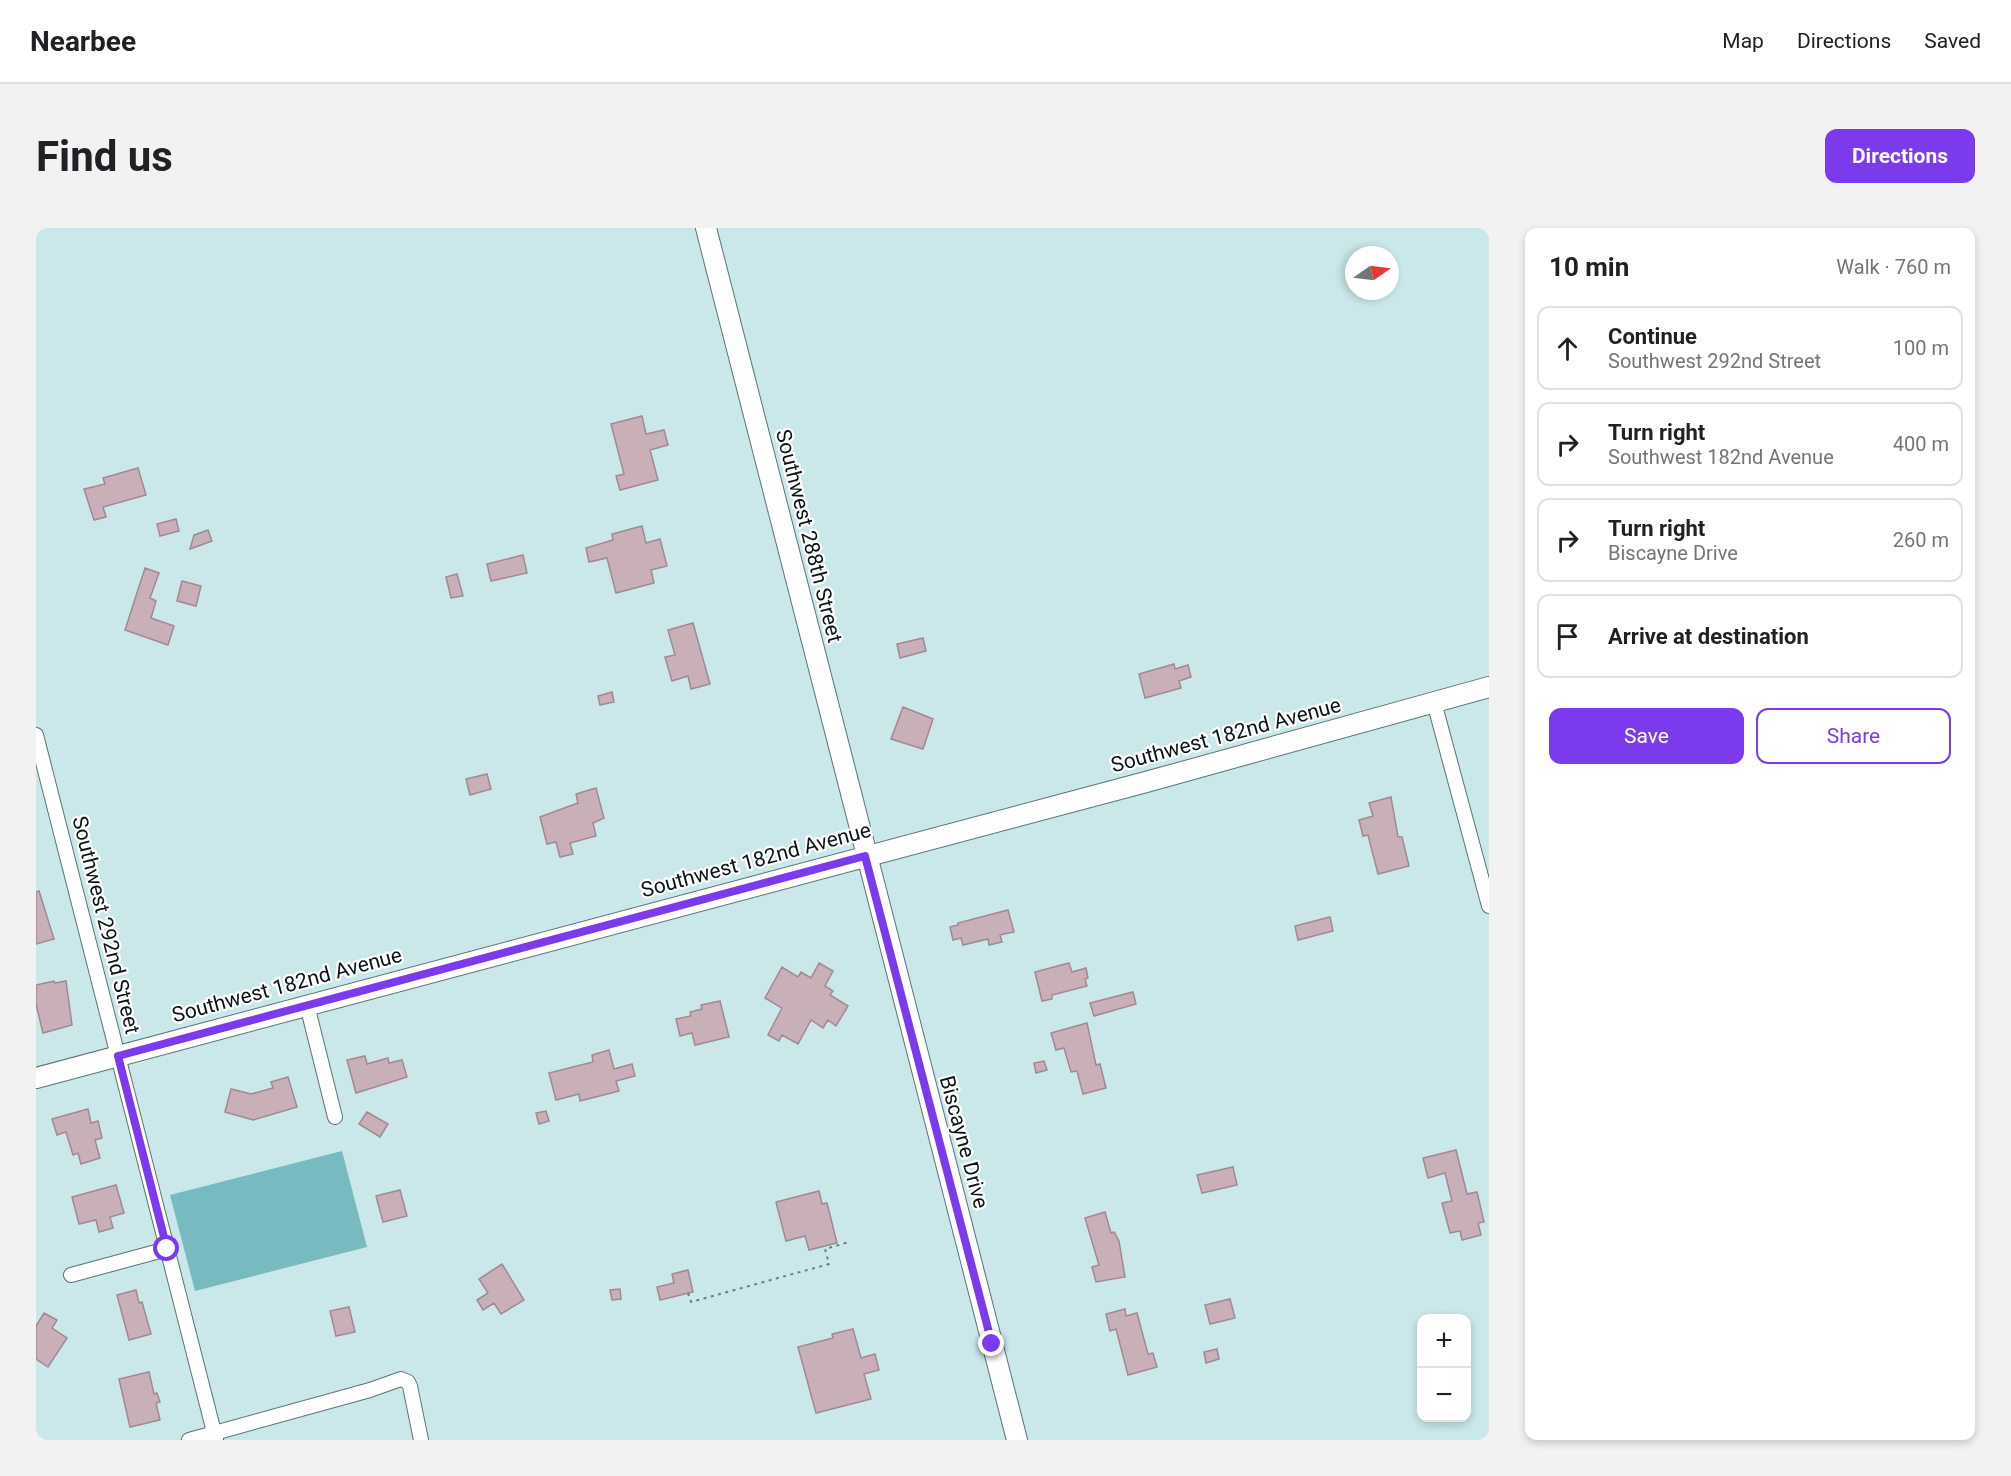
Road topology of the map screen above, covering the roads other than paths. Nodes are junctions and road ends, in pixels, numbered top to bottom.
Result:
1 (706, 228) edge
2 (1489, 687) edge
3 (1434, 702) junction
4 (36, 735) edge
5 (865, 856) junction
6 (1489, 906) edge
7 (307, 1005) junction
8 (118, 1056) junction
9 (36, 1078) edge
10 (335, 1117) dead end
11 (167, 1249) junction
12 (71, 1275) dead end
13 (215, 1436) edge
14 (189, 1440) edge
15 (421, 1440) edge
16 (1017, 1440) edge

1 - 5 street, Southwest 288th Street
2 - 3 street, Southwest 182nd Avenue
3 - 5 street, Southwest 182nd Avenue
3 - 6 street
4 - 8 street, Southwest 292nd Street
5 - 7 street, Southwest 182nd Avenue
5 - 16 street, Biscayne Drive
7 - 8 street, Southwest 182nd Avenue
7 - 10 street
8 - 9 street, Southwest 182nd Avenue
8 - 11 street, Southwest 292nd Street
11 - 12 street
11 - 13 street, Southwest 292nd Street
13 - 14 street
13 - 15 street

